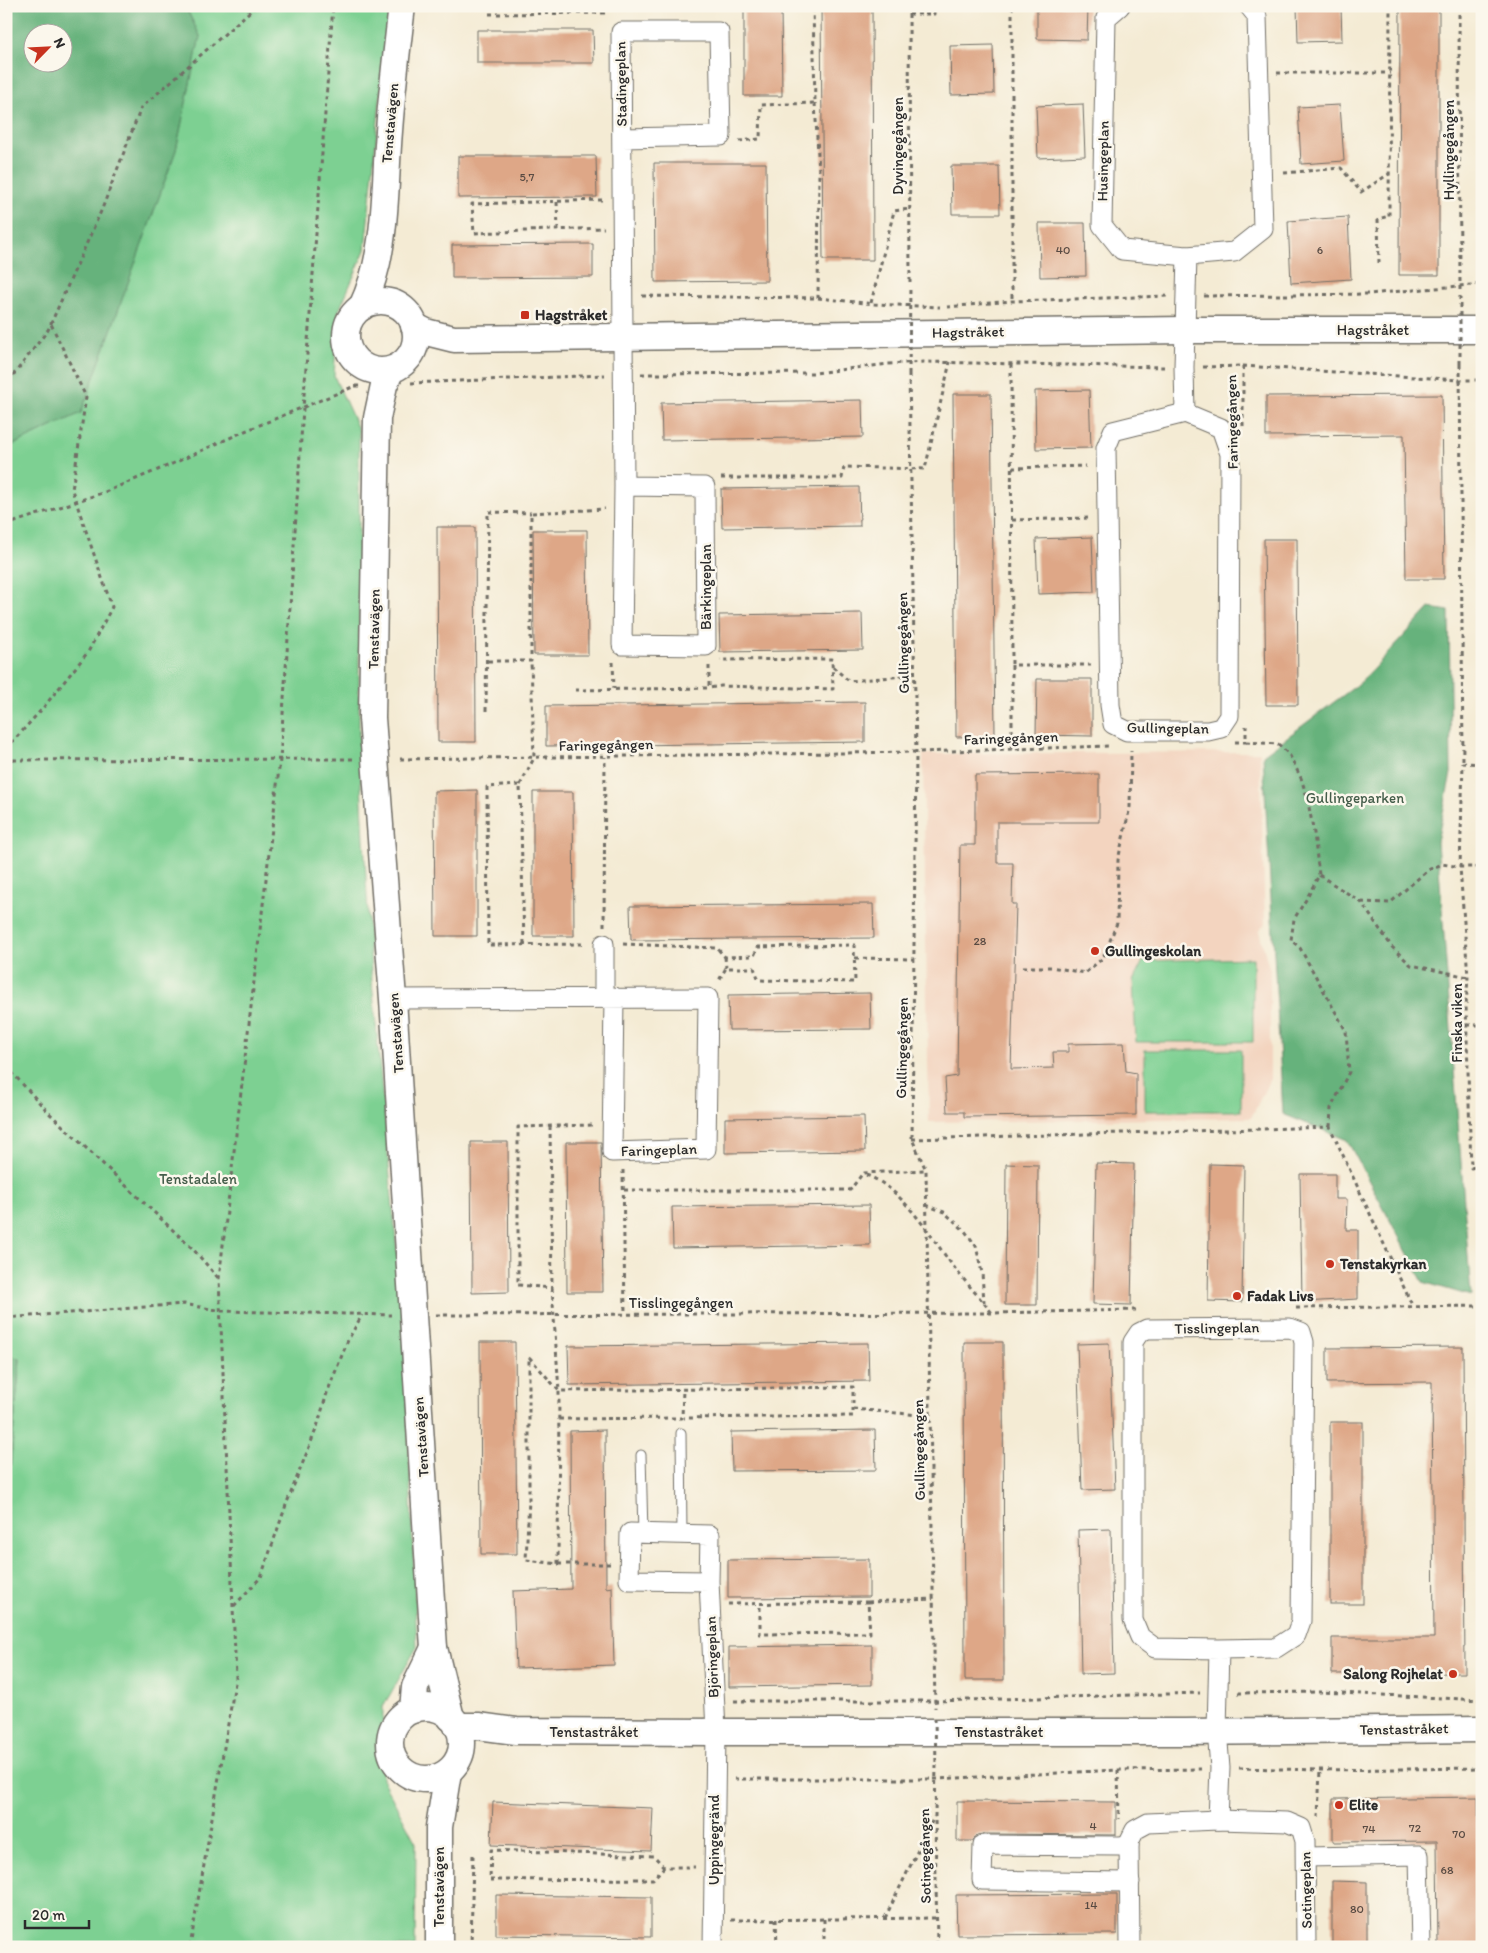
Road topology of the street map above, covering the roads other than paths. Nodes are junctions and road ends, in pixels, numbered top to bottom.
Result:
1 (402, 6) edge
2 (1120, 6) edge
3 (1248, 6) edge
4 (622, 138) junction
5 (382, 241) junction
6 (1187, 256) junction
7 (392, 304) junction
8 (362, 307) junction
9 (414, 326) junction
10 (1185, 330) junction
11 (1482, 330) edge
12 (622, 336) junction
13 (454, 339) junction
14 (382, 372) junction
15 (1185, 413) junction
16 (624, 486) junction
17 (604, 944) road end
18 (609, 997) junction
19 (394, 999) junction
20 (681, 1433) road end
21 (641, 1455) dead end
22 (643, 1534) junction
23 (682, 1535) junction
24 (709, 1581) junction
25 (434, 1648) junction
26 (1219, 1649) junction
27 (413, 1710) junction
28 (454, 1722) junction
29 (1482, 1729) edge
30 (1217, 1730) junction
31 (516, 1731) junction
32 (716, 1732) junction
33 (454, 1764) junction
34 (412, 1776) junction
35 (1218, 1820) junction
36 (440, 1828) junction
37 (1129, 1845) junction
38 (1306, 1857) junction
39 (1130, 1882) junction
40 (439, 1947) edge
41 (713, 1947) edge
42 (1130, 1947) edge
43 (1306, 1947) edge
44 (1421, 1947) edge

1 - 5 street, Tenstavägen
2 - 6 street, Husingeplan
3 - 6 street, Husingeplan
4 - 4 street, Stadingeplan
4 - 12 street, Stadingeplan
5 - 7 street, Tenstavägen
5 - 8 street, Tenstavägen
6 - 10 street
7 - 8 street
7 - 9 street
8 - 14 street
9 - 13 street, Hagstråket
9 - 14 street
10 - 11 street, Hagstråket
10 - 12 street, Hagstråket
10 - 15 street
12 - 13 street, Hagstråket
12 - 16 street, Bärkingeplan
13 - 14 street, Hagstråket
14 - 19 street, Tenstavägen
15 - 15 street, Gullingeplan
16 - 16 street, Bärkingeplan
17 - 18 street, Faringeplan
18 - 18 street, Faringeplan
18 - 19 street
19 - 25 street, Tenstavägen
20 - 23 lane
21 - 22 lane
22 - 23 street, Björingeplan
22 - 24 street
23 - 24 street, Björingeplan
24 - 32 street, Björingeplan
25 - 27 street, Tenstavägen
25 - 28 street, Tenstavägen
26 - 26 street, Tisslingeplan
26 - 30 street
27 - 28 street
27 - 34 street
28 - 31 street, Tenstastråket
28 - 33 street
29 - 30 street, Tenstastråket
30 - 32 street, Tenstastråket
30 - 35 street
31 - 32 street, Tenstastråket
31 - 33 street, Tenstastråket
32 - 41 street, Uppingegränd
33 - 34 street
33 - 36 street, Tenstavägen
34 - 36 street, Tenstavägen
35 - 37 street, Sotingeplan
35 - 38 street, Sotingeplan
36 - 40 street, Tenstavägen
37 - 39 street
37 - 39 street
38 - 43 street, Sotingeplan
38 - 44 street
39 - 42 street

